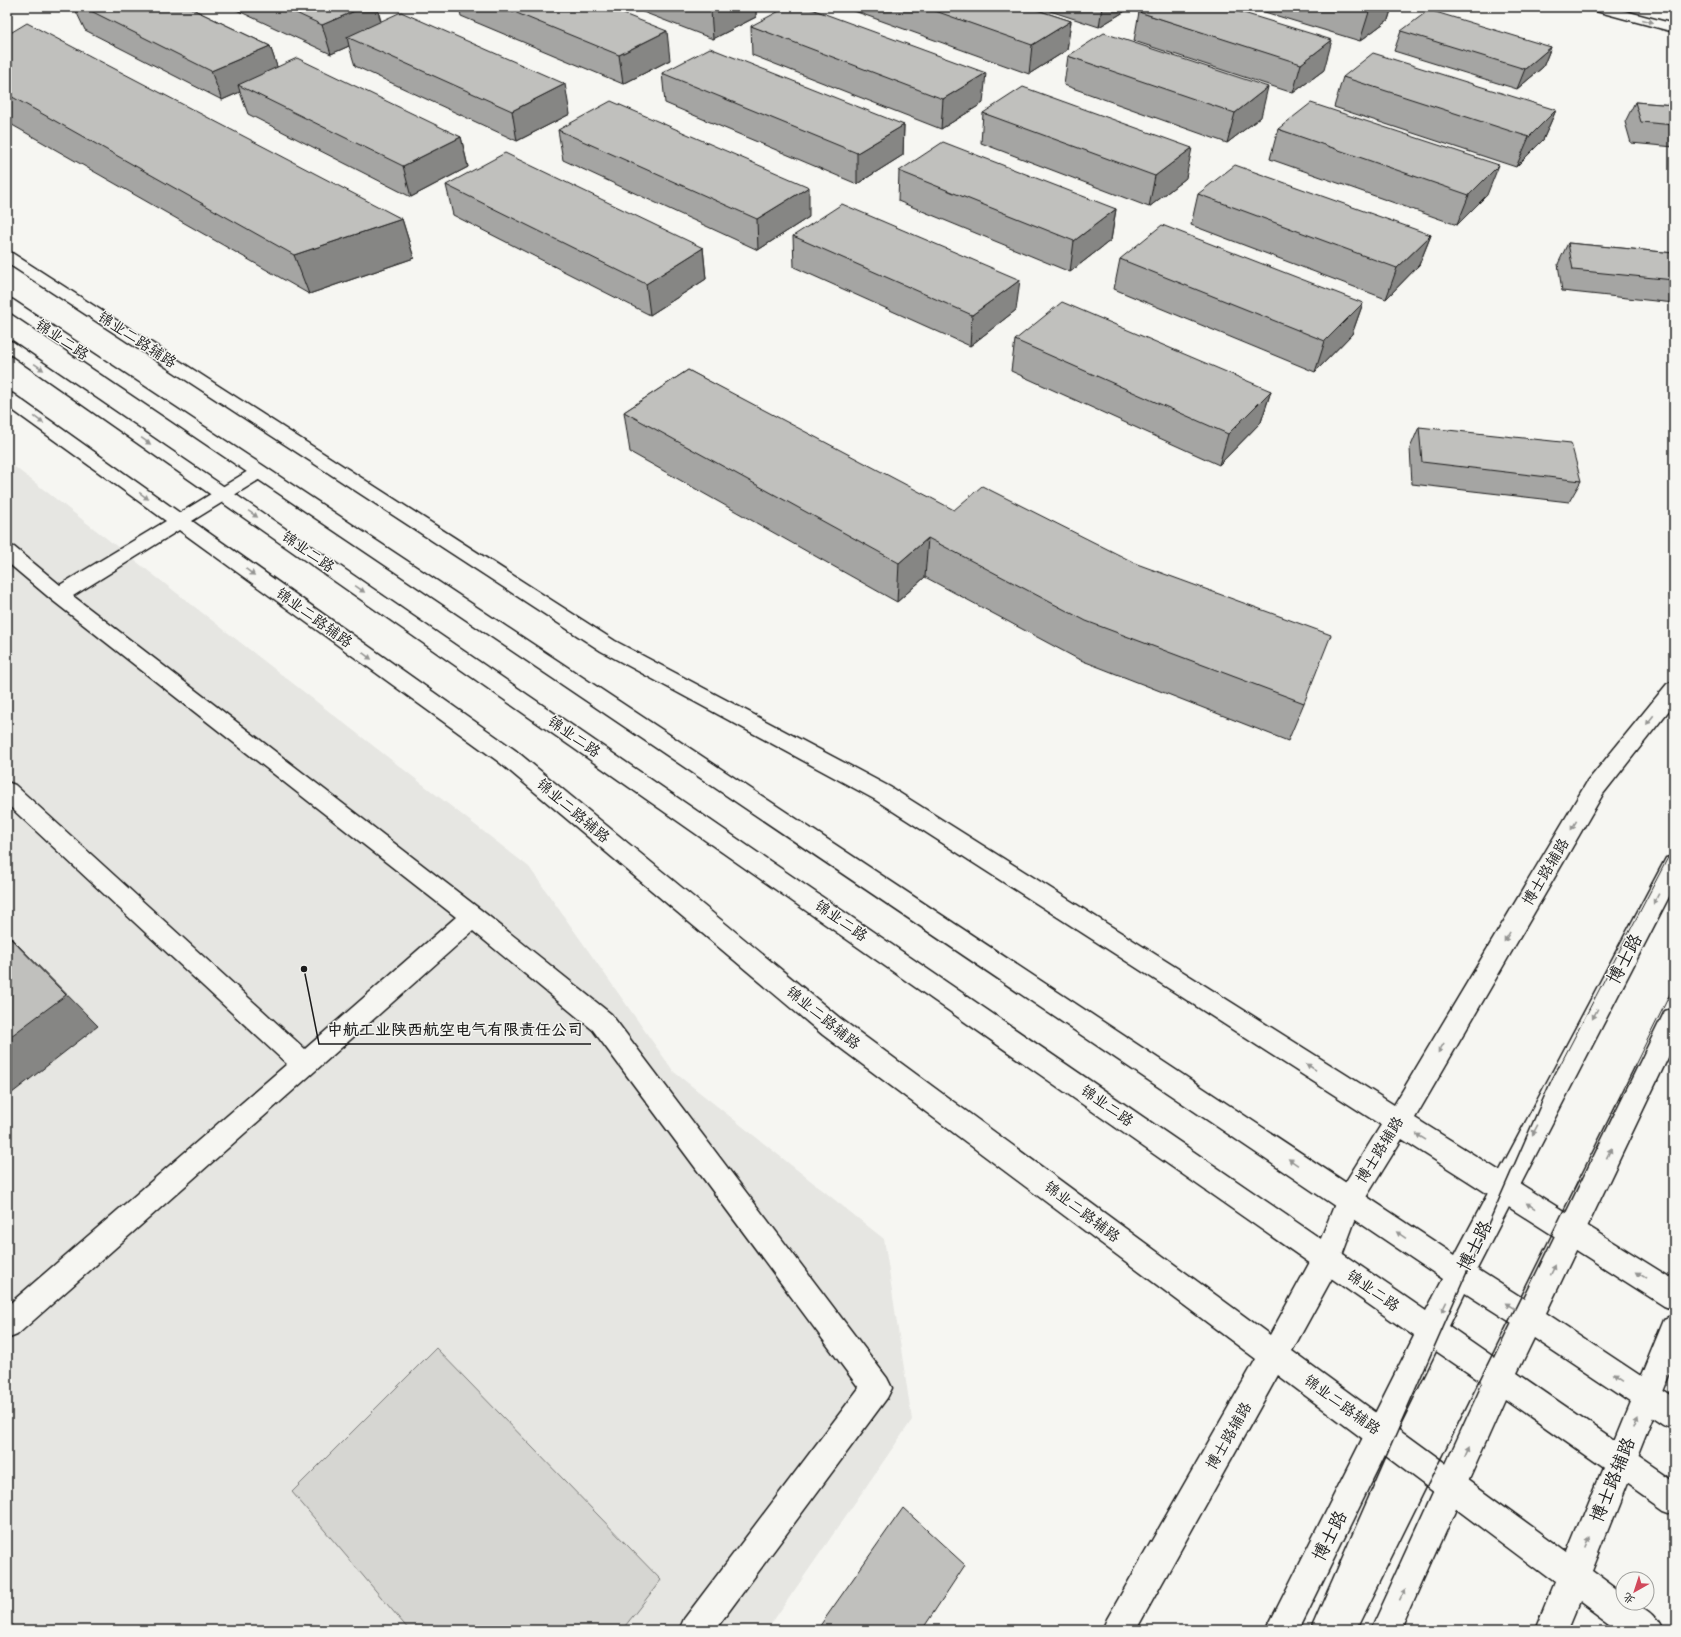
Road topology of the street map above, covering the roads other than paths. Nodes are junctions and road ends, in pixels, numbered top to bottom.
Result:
1 (1596, 7) edge
2 (1672, 28) edge
3 (7, 256) edge
4 (7, 303) edge
5 (7, 345) edge
6 (7, 398) edge
7 (259, 472) junction
8 (224, 494) junction
9 (179, 521) junction
10 (7, 552) edge
11 (59, 594) junction
12 (1674, 689) edge
13 (7, 792) edge
14 (1674, 865) edge
15 (473, 917) junction
16 (1674, 1019) edge
17 (304, 1064) junction
18 (1398, 1122) junction
19 (1504, 1189) junction
20 (1349, 1200) junction
21 (1571, 1232) junction
22 (1327, 1259) junction
23 (1460, 1274) junction
24 (1674, 1296) edge
25 (1530, 1319) junction
26 (7, 1325) edge
27 (1674, 1329) edge
28 (1432, 1331) junction
29 (1274, 1355) junction
30 (1500, 1378) junction
31 (1646, 1396) junction
32 (1674, 1415) edge
33 (1381, 1434) junction
34 (1620, 1462) junction
35 (1452, 1486) junction
36 (1674, 1499) edge
37 (1573, 1578) junction
38 (695, 1630) edge
39 (1118, 1630) edge
40 (1282, 1630) edge
41 (1386, 1630) edge
42 (1552, 1630) edge
43 (1645, 1630) edge

1 -> 2 street
18 -> 3 street, 锦业二路辅路
4 - 7 street, 锦业二路
5 -> 8 street, 锦业二路
6 -> 9 street, 锦业二路辅路
7 - 8 street
20 -> 7 street, 锦业二路
8 - 9 street
8 -> 22 street, 锦业二路
9 - 11 street
9 -> 29 street, 锦业二路辅路
10 - 11 street
11 - 15 street
12 -> 18 street, 博士路辅路
13 - 17 street
14 -> 19 street, 博士路
15 - 17 street
15 - 38 street
21 -> 16 street
17 - 26 street
19 -> 18 street, 锦业二路辅路
18 - 20 street, 博士路辅路
21 -> 19 street, 锦业二路辅路
19 - 23 street, 博士路
20 - 22 street, 博士路辅路
23 -> 20 street, 锦业二路
24 -> 21 street, 锦业二路辅路
25 -> 21 street
22 - 28 street, 锦业二路
22 - 29 street, 博士路辅路
25 -> 23 street, 锦业二路
23 -> 28 street, 博士路
25 - 30 street
31 -> 25 street, 锦业二路
27 - 31 street, 博士路辅路
28 - 30 street, 锦业二路
28 - 33 street, 博士路
29 - 33 street, 锦业二路辅路
29 - 39 street, 博士路辅路
30 - 34 street, 锦业二路
35 -> 30 street
31 - 32 street, 锦业二路
34 -> 31 street, 博士路辅路
33 - 35 street, 锦业二路辅路
33 - 40 street, 博士路
34 - 36 street, 锦业二路
37 -> 34 street, 博士路辅路
35 - 37 street, 锦业二路辅路
41 -> 35 street
37 - 42 street, 博士路辅路
37 - 43 street, 锦业二路辅路

